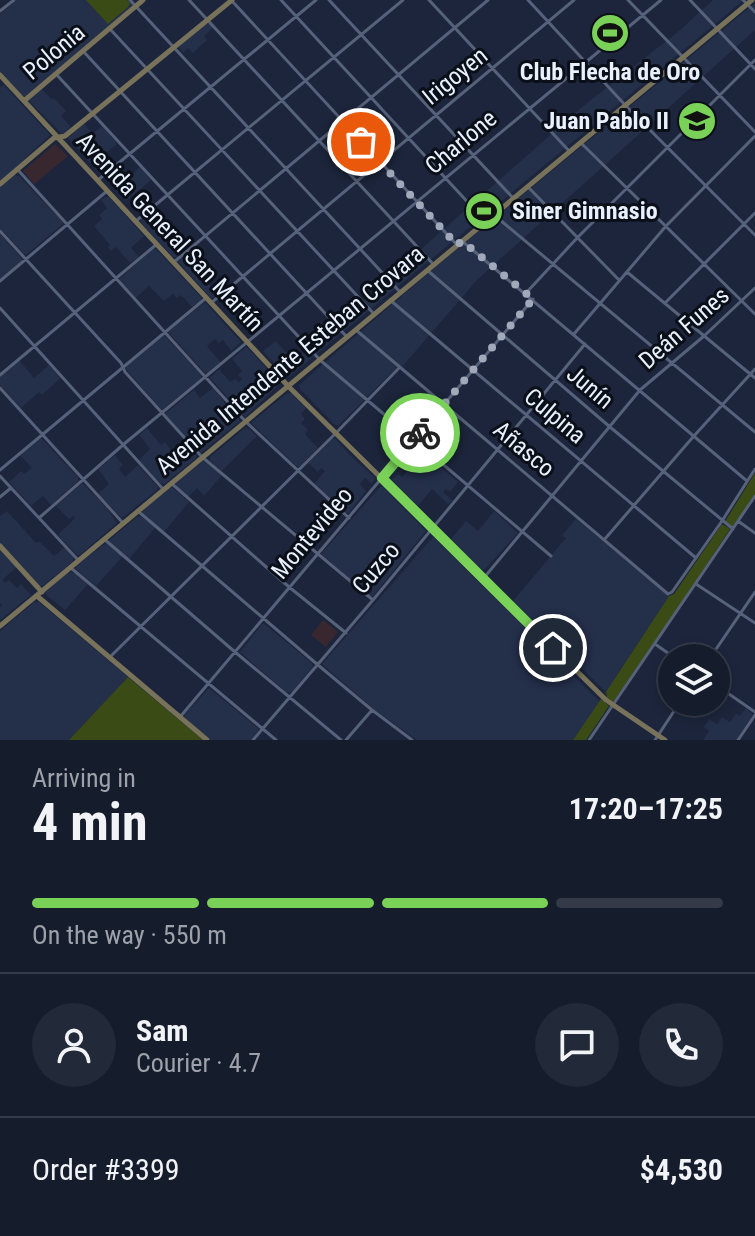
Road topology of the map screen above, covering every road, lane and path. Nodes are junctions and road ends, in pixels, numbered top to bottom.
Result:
1 (4, 0) edge
2 (14, 0) edge
3 (130, 0) edge
4 (143, 0) edge
5 (189, 0) edge
6 (231, 0) edge
7 (281, 0) edge
8 (316, 0) edge
9 (329, 0) edge
10 (403, 0) edge
11 (429, 0) edge
12 (488, 0) edge
13 (528, 0) edge
14 (574, 0) edge
15 (628, 0) edge
16 (661, 0) edge
17 (690, 0) edge
18 (748, 1) edge
19 (8, 5) junction
20 (136, 6) junction
21 (0, 11) edge
22 (755, 12) edge
23 (642, 15) junction
24 (296, 17) junction
25 (208, 20) junction
26 (548, 21) junction
27 (454, 28) junction
28 (110, 29) junction
29 (717, 30) junction
30 (361, 35) junction
31 (268, 41) junction
32 (174, 47) junction
33 (83, 51) junction
34 (334, 57) junction
35 (683, 58) junction
36 (245, 60) junction
37 (755, 60) edge
38 (585, 62) junction
39 (750, 64) junction
40 (146, 69) junction
41 (492, 69) junction
42 (755, 69) edge
43 (56, 74) junction
44 (0, 75) edge
45 (398, 75) junction
46 (2, 82) edge
47 (305, 82) junction
48 (212, 87) junction
49 (120, 91) junction
50 (719, 95) junction
51 (371, 97) junction
52 (25, 100) junction
53 (282, 100) junction
54 (626, 106) junction
55 (530, 109) junction
56 (185, 110) junction
57 (93, 114) junction
58 (435, 115) junction
59 (343, 122) junction
60 (249, 128) junction
61 (158, 132) junction
62 (755, 134) edge
63 (59, 137) junction
64 (409, 137) junction
65 (320, 141) junction
66 (581, 143) junction
67 (668, 148) junction
68 (222, 150) junction
69 (570, 152) junction
70 (130, 153) junction
71 (472, 155) junction
72 (379, 162) junction
73 (286, 168) junction
74 (17, 169) junction
75 (195, 173) junction
76 (446, 177) junction
77 (98, 180) junction
78 (356, 181) junction
79 (0, 184) edge
80 (705, 186) junction
81 (528, 187) junction
82 (627, 188) junction
83 (259, 190) junction
84 (108, 191) junction
85 (168, 195) junction
86 (514, 199) junction
87 (417, 203) junction
88 (323, 208) junction
89 (232, 213) junction
90 (755, 213) edge
91 (494, 215) junction
92 (136, 221) junction
93 (393, 221) junction
94 (486, 222) junction
95 (744, 224) junction
96 (68, 225) junction
97 (666, 226) junction
98 (297, 230) junction
99 (0, 231) edge
100 (206, 235) junction
101 (755, 235) edge
102 (578, 237) junction
103 (460, 243) junction
104 (157, 244) junction
105 (360, 249) junction
106 (270, 253) junction
107 (26, 259) junction
108 (174, 262) junction
109 (552, 263) junction
110 (704, 264) junction
111 (434, 265) junction
112 (427, 270) junction
113 (333, 271) junction
114 (627, 272) junction
115 (243, 276) junction
116 (116, 278) junction
117 (619, 280) junction
118 (0, 281) edge
119 (755, 288) edge
120 (400, 292) junction
121 (526, 293) junction
122 (307, 294) junction
123 (533, 299) junction
124 (209, 300) junction
125 (390, 300) junction
126 (742, 301) junction
127 (601, 303) junction
128 (665, 303) junction
129 (0, 308) edge
130 (75, 312) junction
131 (374, 314) junction
132 (755, 314) edge
133 (280, 316) junction
134 (356, 330) junction
135 (165, 332) junction
136 (574, 334) junction
137 (502, 335) junction
138 (704, 336) junction
139 (347, 337) junction
140 (247, 342) junction
141 (585, 344) junction
142 (34, 346) junction
143 (320, 360) junction
144 (672, 363) junction
145 (122, 367) junction
146 (399, 368) junction
147 (755, 369) edge
148 (473, 370) junction
149 (751, 374) junction
150 (0, 375) edge
151 (207, 376) junction
152 (755, 378) edge
153 (555, 380) junction
154 (289, 387) junction
155 (0, 388) edge
156 (640, 390) junction
157 (83, 399) junction
158 (367, 401) junction
159 (444, 405) junction
160 (722, 405) junction
161 (161, 413) junction
162 (526, 415) junction
163 (246, 422) junction
164 (610, 427) junction
165 (755, 432) edge
166 (336, 433) junction
167 (42, 434) junction
168 (693, 437) junction
169 (414, 440) junction
170 (124, 444) junction
171 (497, 451) junction
172 (202, 457) junction
173 (581, 461) junction
174 (755, 469) edge
175 (0, 470) edge
176 (299, 470) junction
177 (664, 472) junction
178 (0, 476) edge
179 (382, 478) junction
180 (83, 479) junction
181 (748, 482) junction
182 (171, 483) junction
183 (468, 486) junction
184 (11, 488) junction
185 (163, 489) junction
186 (755, 496) edge
187 (0, 497) edge
188 (552, 497) junction
189 (262, 506) junction
190 (635, 506) junction
191 (137, 510) junction
192 (39, 518) junction
193 (349, 518) junction
194 (722, 521) junction
195 (738, 521) junction
196 (123, 523) junction
197 (432, 529) junction
198 (733, 529) junction
199 (522, 532) junction
200 (755, 533) edge
201 (231, 536) junction
202 (104, 539) junction
203 (604, 540) junction
204 (0, 546) edge
205 (318, 554) junction
206 (551, 556) dead end
207 (697, 558) junction
208 (79, 561) junction
209 (201, 566) junction
210 (71, 568) junction
211 (483, 579) junction
212 (696, 584) junction
213 (289, 587) junction
214 (755, 592) edge
215 (39, 594) junction
216 (171, 596) junction
217 (373, 600) junction
218 (741, 613) junction
219 (263, 619) junction
220 (755, 623) edge
221 (0, 626) edge
222 (141, 626) junction
223 (346, 633) junction
224 (655, 644) junction
225 (720, 644) edge
226 (658, 646) edge
227 (235, 652) junction
228 (109, 658) junction
229 (318, 665) junction
230 (209, 683) junction
231 (730, 695) edge
232 (289, 697) junction
233 (613, 705) junction
234 (372, 710) junction
235 (755, 714) edge
236 (671, 716) edge
237 (180, 717) junction
238 (262, 729) junction
239 (656, 738) edge
240 (207, 740) edge
241 (253, 740) edge
242 (276, 740) edge
243 (344, 740) edge
244 (412, 740) edge
245 (589, 740) edge
246 (665, 740) edge
247 (738, 740) edge

1 - 19 street
2 - 19 street
3 - 20 street
4 - 20 main road, Polonia
5 - 25 street
6 - 25 main road
6 - 31 street
7 - 24 street
8 - 24 street
9 - 30 street
10 - 30 street
11 - 27 street
12 - 27 street
13 - 26 street
14 - 26 street, Irigoyen
15 - 23 street
16 - 23 street, Charlone
17 - 29 street
18 - 22 street
18 - 29 main road, Avenida Intendente Esteban Crovara
19 - 21 street
20 - 28 main road, Polonia
20 - 32 street
23 - 35 street
23 - 38 street, Charlone
24 - 31 street
24 - 34 street
25 - 32 main road
25 - 36 street
26 - 38 street
26 - 41 street, Irigoyen
27 - 41 street
27 - 45 street
28 - 33 main road, Polonia
28 - 40 street
29 - 35 main road, Avenida Intendente Esteban Crovara
29 - 39 street
30 - 34 street
30 - 45 street
31 - 36 street
31 - 47 street
32 - 40 main road
32 - 48 street
33 - 43 main road, Polonia
33 - 49 street
34 - 47 street
34 - 51 street
35 - 50 street
35 - 54 main road, Avenida Intendente Esteban Crovara
36 - 48 street
36 - 53 street
37 - 39 street
38 - 54 street
38 - 55 street, Charlone
39 - 42 street
39 - 50 street
40 - 49 main road
40 - 56 street
41 - 55 street
41 - 58 street, Irigoyen
43 - 52 main road, Polonia
43 - 57 street
44 - 46 main road, Avenida General San Martín
45 - 51 street
45 - 58 street
46 - 52 main road, Avenida General San Martín
47 - 53 street
47 - 59 street
48 - 56 street
48 - 60 street
49 - 57 main road
49 - 61 street
50 - 62 street
50 - 67 street
51 - 59 street
51 - 64 street
52 - 63 main road, Avenida General San Martín
53 - 60 street
53 - 65 street
54 - 66 main road, Avenida Intendente Esteban Crovara
54 - 67 street
55 - 69 street
55 - 71 street, Charlone
56 - 61 street
56 - 68 street
57 - 63 main road
57 - 70 street
58 - 64 street, Irigoyen
58 - 71 street
59 - 65 street
59 - 72 street
60 - 68 street
60 - 73 street
61 - 70 street
61 - 75 street
62 - 80 street
63 - 74 main road
63 - 77 main road, Avenida General San Martín
64 - 72 street, Irigoyen
64 - 76 street
65 - 73 street
65 - 78 street
66 - 69 main road, Avenida Intendente Esteban Crovara
66 - 82 street
67 - 80 street
67 - 82 street
68 - 75 street
68 - 83 street
69 - 81 main road, Avenida Intendente Esteban Crovara
70 - 77 street
70 - 85 street
71 - 76 street, Charlone
71 - 86 street
72 - 78 street, Irigoyen
72 - 87 street
73 - 83 street
73 - 88 street
74 - 79 main road
74 - 96 street
75 - 85 street
75 - 89 street
76 - 87 street, Charlone
76 - 94 street
77 - 84 main road, Avenida General San Martín
78 - 88 street, Irigoyen
78 - 93 street
80 - 95 street
80 - 97 street
81 - 86 main road, Avenida Intendente Esteban Crovara
81 - 102 street
82 - 97 street
82 - 102 street
83 - 89 street
83 - 98 street
84 - 92 main road, Avenida General San Martín
84 - 96 street
85 - 92 street
85 - 100 street
86 - 91 main road, Avenida Intendente Esteban Crovara
87 - 93 street, Charlone
87 - 103 street
88 - 98 street, Irigoyen
88 - 105 street
89 - 100 street
89 - 106 street
90 - 95 street
91 - 94 main road, Avenida Intendente Esteban Crovara
91 - 109 street
92 - 104 main road, Avenida General San Martín
93 - 105 street, Charlone
93 - 111 street
94 - 103 main road, Avenida Intendente Esteban Crovara
95 - 101 street
95 - 110 street
96 - 107 street
96 - 116 street
97 - 110 street
97 - 114 street
98 - 106 street, Irigoyen
98 - 113 street
99 - 107 street
100 - 108 street
100 - 115 street
102 - 109 street
102 - 117 street
103 - 111 main road, Avenida Intendente Esteban Crovara
103 - 121 street
104 - 108 main road, Avenida General San Martín
104 - 116 street
105 - 113 street, Charlone
105 - 120 street
106 - 115 street, Irigoyen
106 - 122 street
107 - 118 street
107 - 130 street
108 - 124 main road, Avenida General San Martín
109 - 121 street
109 - 127 street
110 - 126 street
110 - 128 street
111 - 112 main road, Avenida Intendente Esteban Crovara
112 - 120 main road, Avenida Intendente Esteban Crovara
112 - 137 street, Junín
113 - 122 street, Charlone
113 - 131 street
114 - 117 street
114 - 128 street
115 - 124 street, Irigoyen
115 - 133 street
116 - 130 street
116 - 135 street
117 - 127 street
119 - 126 street, Deán Funes
120 - 125 main road, Avenida Intendente Esteban Crovara
121 - 123 street
122 - 133 street, Charlone
122 - 139 street
123 - 136 street
123 - 137 street, Montevideo
124 - 135 street, Irigoyen
124 - 140 main road, Avenida General San Martín
125 - 131 main road, Avenida Intendente Esteban Crovara
125 - 148 street, Culpina
126 - 132 street
126 - 138 street, Deán Funes
127 - 136 street
127 - 144 street
128 - 138 street
129 - 142 street
130 - 142 street
130 - 145 street
131 - 134 main road, Avenida Intendente Esteban Crovara
133 - 140 street, Charlone
133 - 143 street
134 - 139 main road, Avenida Intendente Esteban Crovara
134 - 146 street, Añasco
135 - 145 street, Irigoyen
135 - 151 street
136 - 141 street
137 - 148 street, Montevideo
137 - 153 street, Junín
138 - 144 street, Deán Funes
138 - 149 street
139 - 143 main road, Avenida Intendente Esteban Crovara
140 - 151 street, Charlone
140 - 154 main road, Avenida General San Martín
141 - 153 street, Cuzco
141 - 156 street
142 - 150 street
142 - 157 street
143 - 154 main road, Avenida Intendente Esteban Crovara
143 - 158 street
144 - 156 street, Deán Funes
144 - 160 street
145 - 157 street, Irigoyen
145 - 161 street
146 - 158 street
146 - 159 street, Añasco
147 - 149 street
148 - 159 street, Montevideo
148 - 162 street, Culpina
149 - 152 street
149 - 160 street
151 - 161 street, Charlone
151 - 163 street
153 - 162 street, Cuzco
153 - 164 street, Junín
154 - 163 main road, Avenida Intendente Esteban Crovara
154 - 166 main road, Avenida General San Martín
155 - 167 street
156 - 164 street, Deán Funes
156 - 168 street
157 - 167 street, Irigoyen
157 - 170 street
158 - 166 street
158 - 169 street
159 - 169 street, Montevideo
159 - 171 street, Añasco
160 - 165 street
160 - 168 street
161 - 170 street, Charlone
161 - 172 street
162 - 171 street, Cuzco
162 - 173 street, Culpina
163 - 172 main road, Avenida Intendente Esteban Crovara
163 - 176 street
164 - 173 street, Deán Funes
164 - 177 street, Junín
166 - 176 street
166 - 179 main road, Avenida General San Martín
167 - 175 street, Irigoyen
167 - 180 street
168 - 177 street
168 - 181 street
169 - 179 street, Montevideo
169 - 183 street
170 - 180 street, Charlone
170 - 185 street
171 - 183 street, Cuzco
171 - 188 street, Añasco
172 - 182 main road, Avenida Intendente Esteban Crovara
172 - 189 street
173 - 188 street, Deán Funes
173 - 190 street, Culpina
174 - 181 street
176 - 189 street
176 - 193 street
177 - 190 street
177 - 194 street, Junín
178 - 184 street
179 - 193 street, Montevideo
179 - 197 main road, Avenida General San Martín
180 - 192 street, Charlone
180 - 196 street
181 - 194 street
182 - 185 main road, Avenida Intendente Esteban Crovara
182 - 201 street
183 - 197 street, Cuzco
183 - 199 street
184 - 187 street
184 - 192 street
185 - 191 main road, Avenida Intendente Esteban Crovara
186 - 195 street
188 - 199 street, Deán Funes
188 - 203 street, Añasco
189 - 201 street
189 - 205 street
190 - 203 street
190 - 207 street, Culpina
191 - 196 main road, Avenida Intendente Esteban Crovara
191 - 209 street
192 - 208 street
193 - 205 street, Montevideo
194 - 198 street, Junín
194 - 207 street
195 - 198 street
195 - 200 street
196 - 202 main road, Avenida Intendente Esteban Crovara
197 - 211 main road, Avenida General San Martín
197 - 217 street, Cuzco
198 - 212 street
199 - 206 street
199 - 211 street, Deán Funes
201 - 209 street
201 - 213 street
202 - 208 main road, Avenida Intendente Esteban Crovara
202 - 216 street
203 - 207 street, Añasco
204 - 215 main road
205 - 213 street, Montevideo
205 - 217 street
208 - 210 main road, Avenida Intendente Esteban Crovara
209 - 216 street
209 - 219 street
210 - 215 main road, Avenida Intendente Esteban Crovara
210 - 222 street
211 - 233 main road, Avenida General San Martín
212 - 218 street
212 - 224 street
213 - 219 street, Montevideo
213 - 223 street
214 - 218 street
215 - 221 main road, Avenida Intendente Esteban Crovara
215 - 228 main road
216 - 222 street
216 - 227 street
217 - 223 street, Cuzco
218 - 220 street
218 - 225 street
219 - 227 street, Montevideo
219 - 229 street
222 - 228 street
222 - 230 street
223 - 229 street, Cuzco
224 - 226 street
224 - 233 street
227 - 230 street, Montevideo
227 - 232 street
228 - 237 main road
229 - 232 street, Cuzco
229 - 234 street
230 - 237 street, Montevideo
230 - 238 street
231 - 235 street
232 - 238 street, Cuzco
232 - 243 street
233 - 239 main road, Avenida General San Martín
233 - 245 street
234 - 243 street
234 - 244 street
235 - 247 street
236 - 239 street
237 - 240 main road
238 - 241 street, Cuzco
238 - 242 street
239 - 246 main road, Avenida General San Martín

